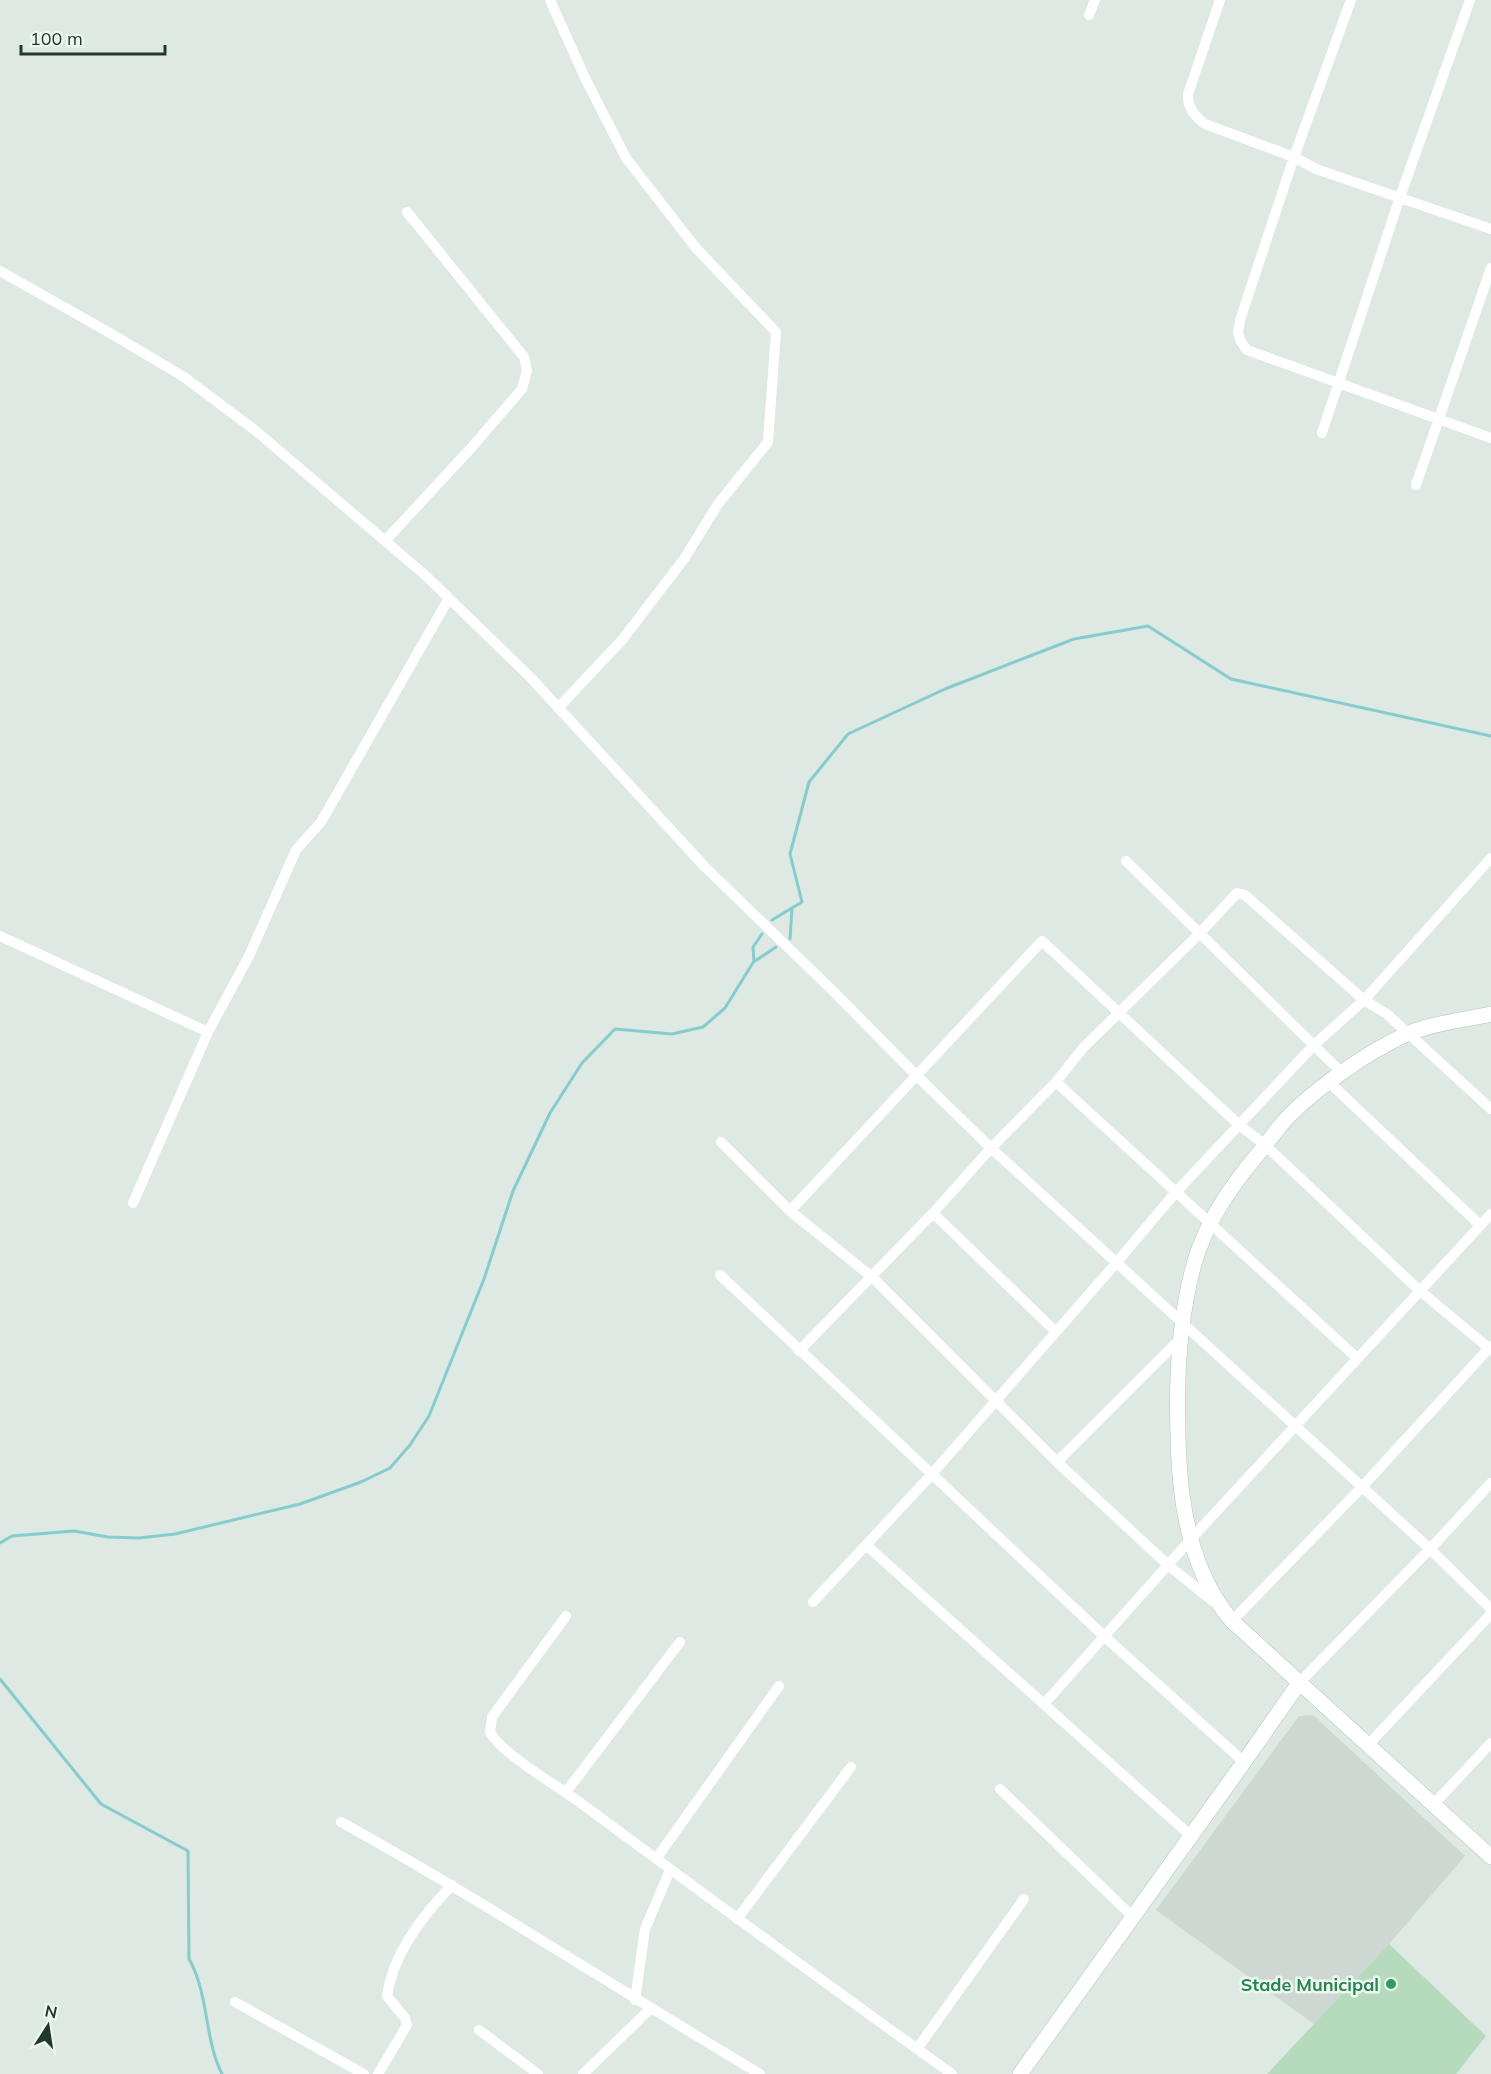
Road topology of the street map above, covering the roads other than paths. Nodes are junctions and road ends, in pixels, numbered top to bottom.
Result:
1 (550, 0) edge
2 (1095, 0) edge
3 (1220, 0) edge
4 (1351, 0) edge
5 (1470, 0) edge
6 (1089, 15) dead end
7 (1294, 157) junction
8 (1400, 197) junction
9 (407, 212) dead end
10 (1491, 229) edge
11 (1491, 268) edge
12 (0, 271) edge
13 (1338, 383) junction
14 (1438, 419) junction
15 (1322, 433) dead end
16 (1491, 438) edge
17 (1416, 485) dead end
18 (385, 540) junction
19 (449, 598) junction
20 (558, 708) junction
21 (1491, 858) edge
22 (1126, 861) dead end
23 (1199, 934) junction
24 (0, 936) edge
25 (1364, 1000) junction
26 (1119, 1012) junction
27 (1491, 1014) edge
28 (208, 1032) junction
29 (1408, 1033) junction
30 (1314, 1046) junction
31 (917, 1076) junction
32 (1336, 1078) junction
33 (1056, 1082) junction
34 (1491, 1109) edge
35 (1238, 1124) junction
36 (721, 1142) dead end
37 (1265, 1145) junction
38 (991, 1148) junction
39 (1176, 1192) junction
40 (133, 1203) dead end
41 (790, 1211) junction
42 (933, 1213) junction
43 (1491, 1214) edge
44 (1210, 1225) junction
45 (1480, 1225) junction
46 (1117, 1262) junction
47 (720, 1275) dead end
48 (872, 1277) junction
49 (1419, 1290) junction
50 (1182, 1322) junction
51 (1056, 1332) junction
52 (1179, 1340) junction
53 (1490, 1348) edge
54 (800, 1351) junction
55 (1357, 1358) junction
56 (994, 1401) junction
57 (1296, 1426) junction
58 (1057, 1462) junction
59 (932, 1474) junction
60 (1491, 1483) edge
61 (1362, 1487) junction
62 (1191, 1539) junction
63 (866, 1545) junction
64 (1431, 1549) junction
65 (1168, 1565) junction
66 (813, 1602) dead end
67 (1217, 1604) junction
68 (1491, 1609) edge
69 (1491, 1614) edge
70 (566, 1616) dead end
71 (1232, 1622) junction
72 (1104, 1636) junction
73 (680, 1642) dead end
74 (1299, 1683) junction
75 (779, 1686) dead end
76 (1044, 1704) junction
77 (1491, 1743) edge
78 (1368, 1746) junction
79 (1244, 1762) junction
80 (851, 1767) dead end
81 (1000, 1789) dead end
82 (566, 1792) junction
83 (1433, 1805) junction
84 (341, 1822) dead end
85 (1191, 1836) junction
86 (1491, 1857) edge
87 (656, 1859) junction
88 (670, 1870) junction
89 (452, 1885) junction
90 (1024, 1899) dead end
91 (1132, 1916) junction
92 (737, 1919) junction
93 (635, 2000) junction
94 (235, 2002) dead end
95 (650, 2009) junction
96 (479, 2030) dead end
97 (917, 2049) junction
98 (364, 2074) edge
99 (378, 2074) edge
100 (538, 2074) edge
101 (583, 2074) edge
102 (760, 2074) edge
103 (952, 2074) edge
104 (1020, 2074) edge

1 - 20 street
2 - 6 street
3 - 7 street
4 - 7 street
5 - 8 street
7 - 8 street
7 - 13 street
8 - 10 street
8 - 13 street
9 - 18 street
11 - 14 street
12 - 18 street
13 - 14 street
13 - 15 street
14 - 16 street
14 - 17 street
18 - 19 street
19 - 20 street
19 - 28 street
20 - 31 street
21 - 25 street
22 - 23 street
23 - 25 street
23 - 26 street
23 - 30 street
24 - 28 street
25 - 29 street
25 - 30 street
26 - 31 street
26 - 33 street
26 - 35 street
27 - 29 street
28 - 40 street
29 - 32 street
29 - 34 street
30 - 32 street
30 - 35 street
31 - 38 street
31 - 41 street
32 - 37 street
32 - 45 street
33 - 38 street
33 - 39 street
35 - 37 street
35 - 39 street
36 - 41 street
37 - 44 street
37 - 49 street
38 - 42 street
38 - 46 street
39 - 44 street
39 - 46 street
41 - 48 street
42 - 48 street
42 - 51 street
43 - 45 street
44 - 50 street
44 - 55 street
45 - 49 street
46 - 50 street
46 - 51 street
47 - 54 street
48 - 54 street
48 - 56 street
49 - 53 street
49 - 55 street
50 - 52 street
50 - 57 street
51 - 56 street
52 - 58 street
52 - 62 street
53 - 61 street
54 - 59 street
55 - 57 street
56 - 58 street
56 - 59 street
57 - 61 street
57 - 62 street
58 - 65 street
59 - 63 street
59 - 72 street
60 - 64 street
61 - 64 street
61 - 71 street
62 - 65 street
62 - 67 street
63 - 66 street
63 - 76 street
64 - 68 street
64 - 74 street
65 - 67 street
65 - 72 street
67 - 71 street
69 - 78 street
70 - 82 street
71 - 74 street
72 - 76 street
72 - 79 street
73 - 82 street
74 - 78 street
74 - 79 street
75 - 87 street
76 - 85 street
77 - 83 street
78 - 83 street
79 - 85 street
80 - 92 street
81 - 91 street
82 - 87 street
83 - 86 street
84 - 89 street
85 - 91 street
87 - 88 street
88 - 92 street
88 - 93 street
89 - 93 street
89 - 99 street
90 - 97 street
91 - 104 street
92 - 97 street
93 - 95 street
94 - 98 street
95 - 101 street
95 - 102 street
96 - 100 street
97 - 103 street

